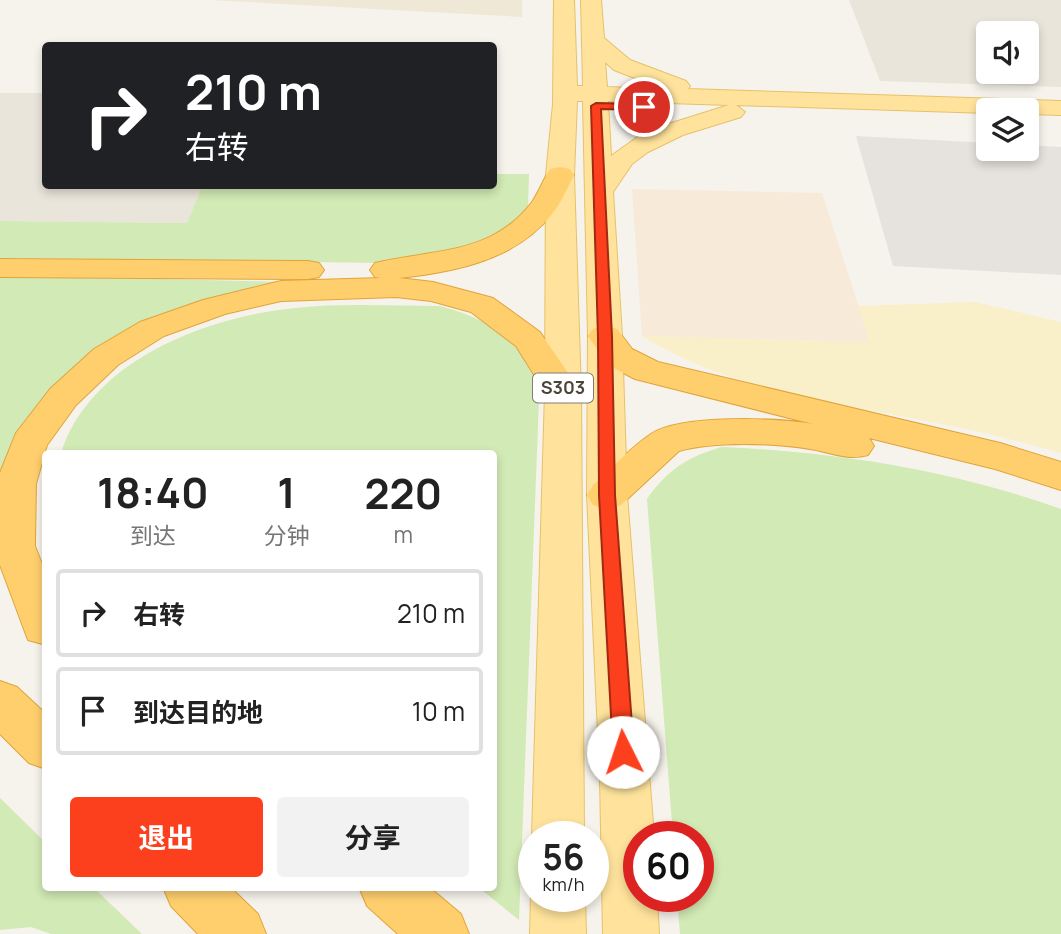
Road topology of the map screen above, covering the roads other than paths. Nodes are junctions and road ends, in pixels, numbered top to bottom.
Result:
1 (564, 0) edge
2 (591, 0) edge
3 (593, 40) junction
4 (580, 100) junction
5 (732, 104) junction
6 (1061, 108) edge
7 (976, 115) edge
8 (1039, 117) edge
9 (1061, 118) edge
10 (560, 175) junction
11 (599, 192) junction
12 (0, 268) edge
13 (605, 337) junction
14 (563, 392) junction
15 (1061, 476) edge
16 (607, 495) junction
17 (1061, 497) edge
18 (0, 590) edge
19 (42, 620) edge
20 (42, 625) edge
21 (0, 702) edge
22 (42, 743) edge
23 (558, 821) edge
24 (194, 891) edge
25 (391, 891) edge
26 (558, 912) edge
27 (238, 934) edge
28 (441, 934) edge
29 (558, 934) edge
30 (631, 934) edge

1 - 4 main road, S303
2 - 3 main road, S303
3 - 4 main road, S303
3 - 5 main road
4 - 5 main road
4 - 10 main road, S303
4 - 11 main road, S303
5 - 6 main road
5 - 7 main road
5 - 11 main road
8 - 9 main road
10 - 12 highway
10 - 14 main road, S303
11 - 13 main road, S303
13 - 15 highway
13 - 16 main road, S303
14 - 19 highway
14 - 23 main road, S303
16 - 17 highway
16 - 30 main road, S303
18 - 20 highway
21 - 22 highway
24 - 27 highway
25 - 28 highway
26 - 29 main road

